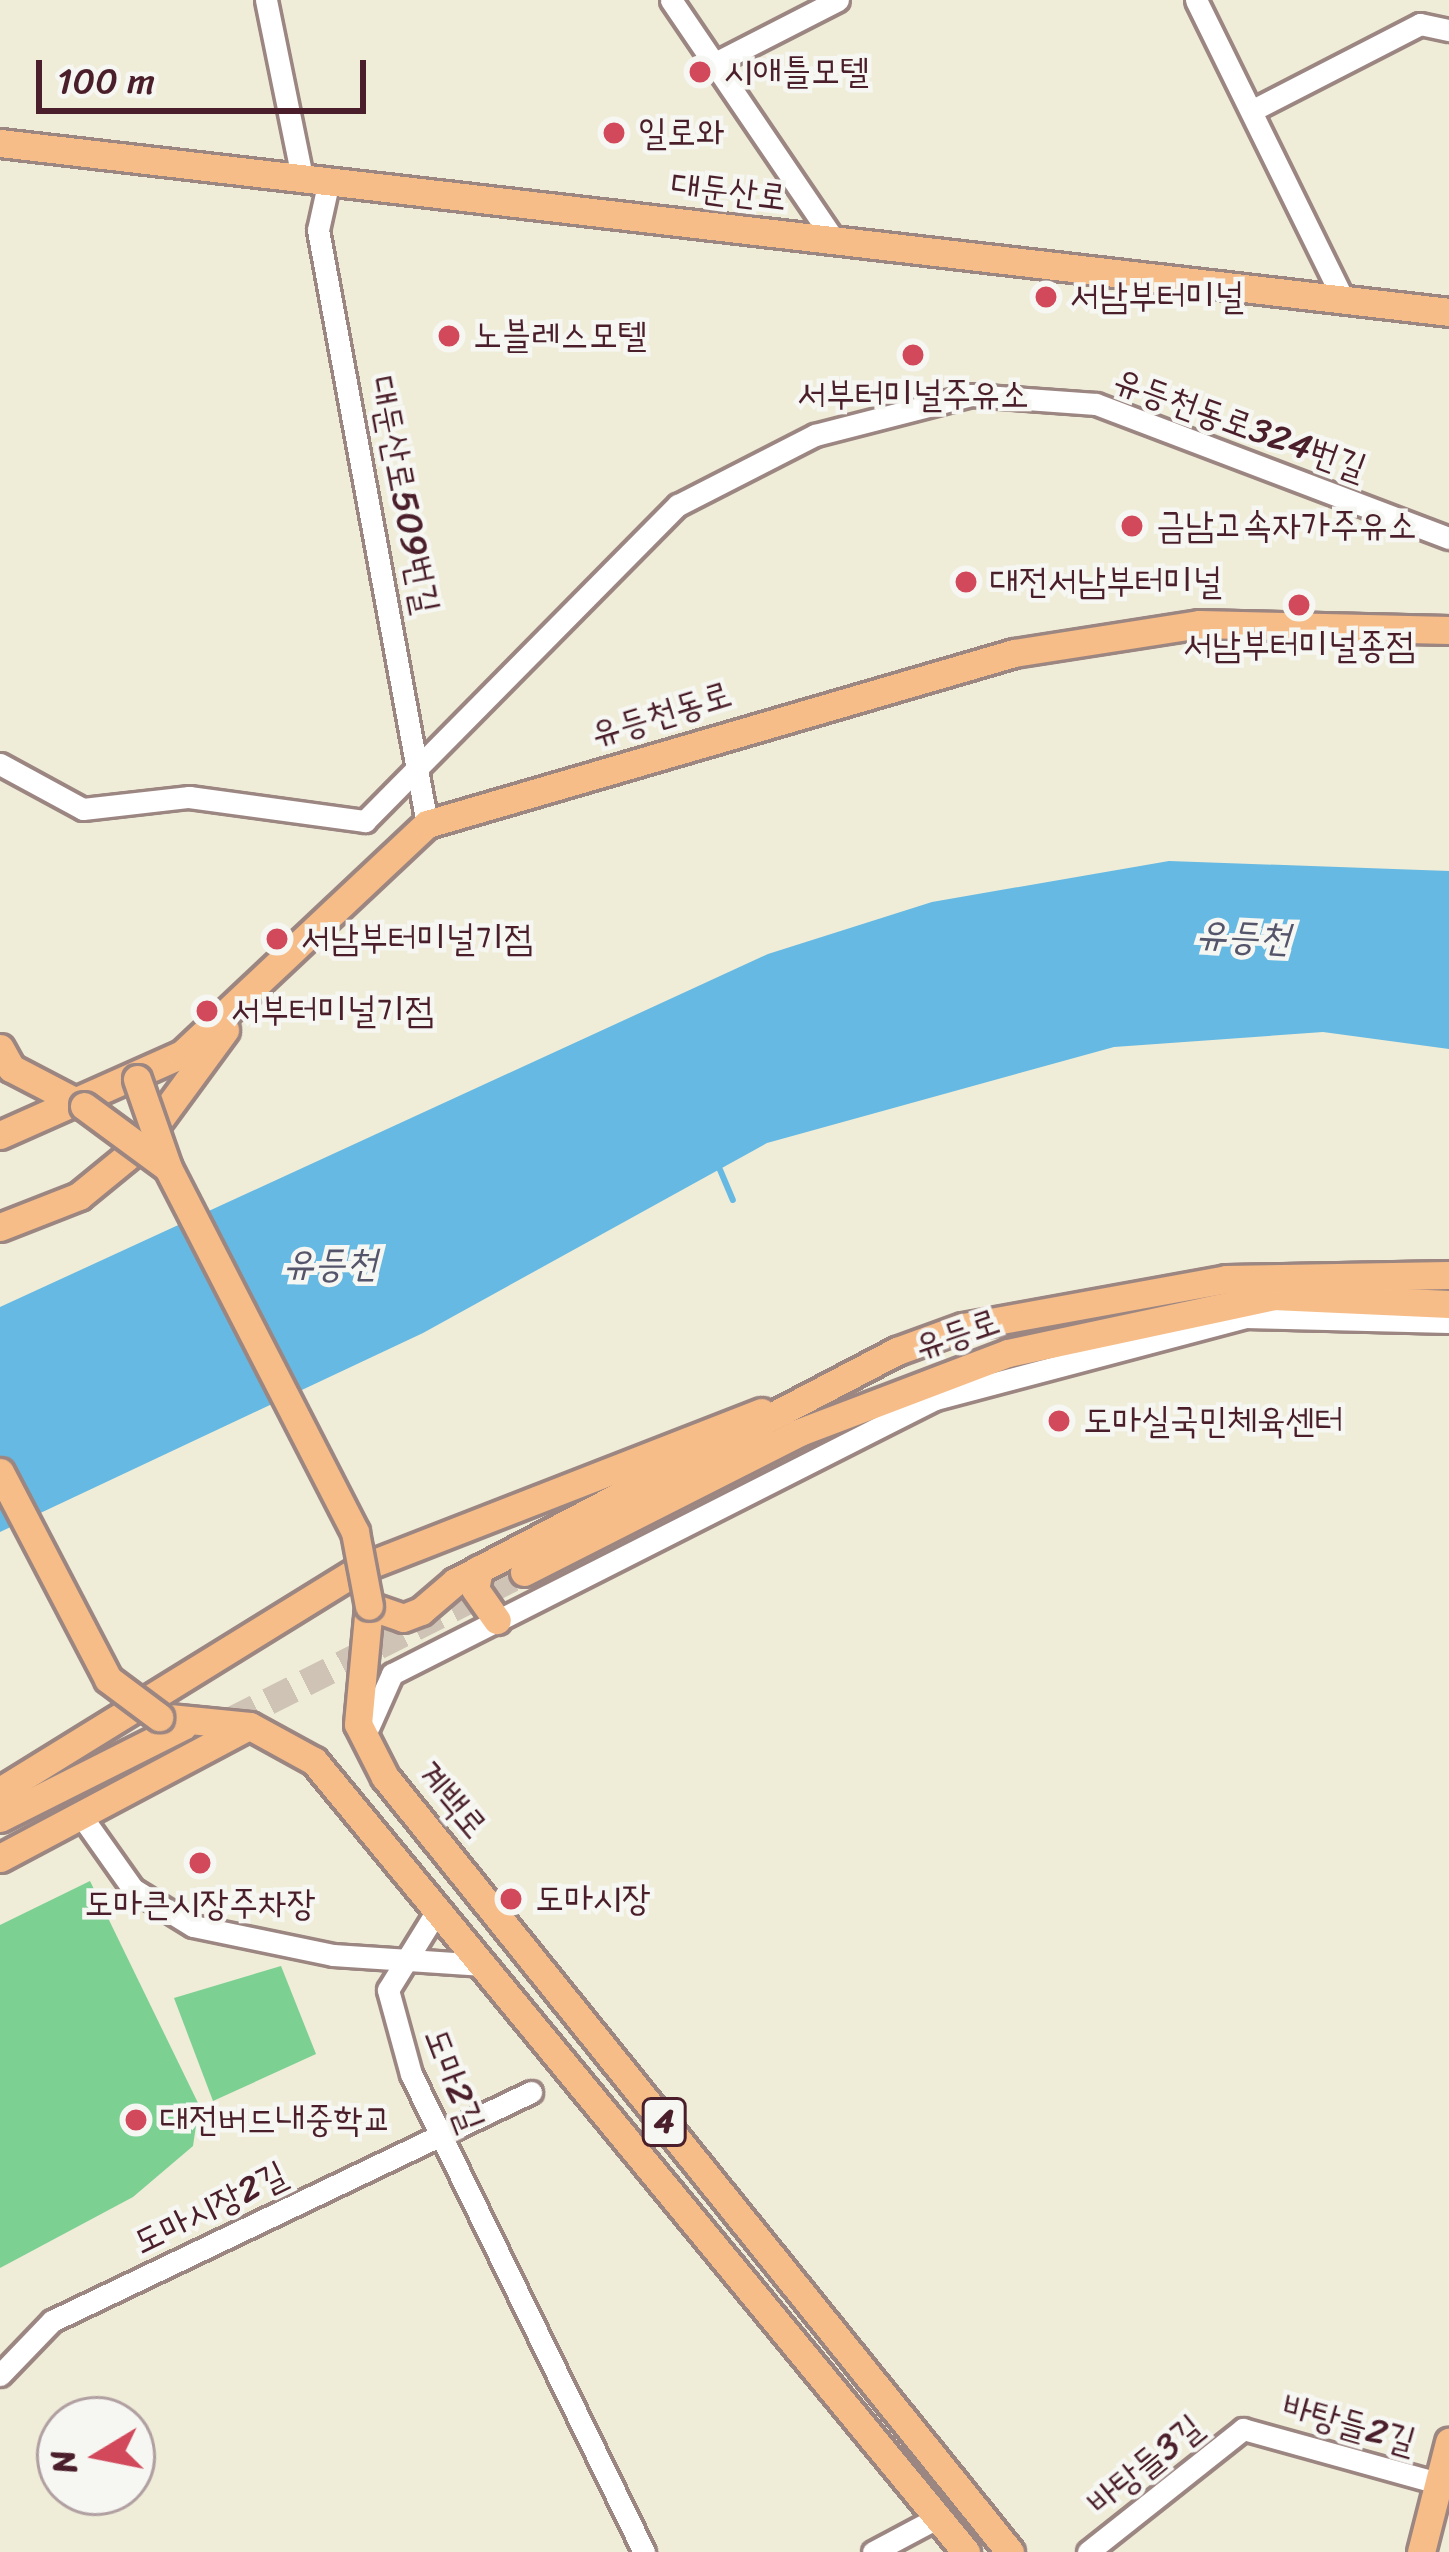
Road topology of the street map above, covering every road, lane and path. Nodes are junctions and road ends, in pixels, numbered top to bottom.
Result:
1 (266, 0) edge
2 (671, 0) edge
3 (838, 0) edge
4 (1196, 0) edge
5 (1408, 0) edge
6 (1420, 24) junction
7 (1449, 31) edge
8 (715, 63) junction
9 (1251, 111) junction
10 (0, 143) edge
11 (315, 178) junction
12 (834, 240) junction
13 (1343, 298) junction
14 (1449, 312) edge
15 (1449, 538) edge
16 (1449, 630) edge
17 (0, 764) edge
18 (420, 775) junction
19 (427, 824) junction
20 (249, 994) junction
21 (0, 1048) edge
22 (137, 1079) junction
23 (84, 1106) junction
24 (0, 1135) edge
25 (168, 1168) junction
26 (0, 1227) edge
27 (1449, 1275) edge
28 (1449, 1304) edge
29 (1303, 1307) junction
30 (1449, 1322) edge
31 (822, 1391) junction
32 (0, 1472) edge
33 (479, 1569) junction
34 (524, 1572) tunnel mouth
35 (369, 1606) junction
36 (497, 1620) junction
37 (171, 1722) junction
38 (250, 1726) junction
39 (140, 1746) junction
40 (366, 1749) junction
41 (122, 1775) tunnel mouth
42 (159, 1778) junction
43 (0, 1791) edge
44 (82, 1817) junction
45 (0, 1818) edge
46 (0, 1838) edge
47 (0, 1858) edge
48 (438, 1909) junction
49 (399, 1957) junction
50 (484, 1965) junction
51 (531, 2092) dead end
52 (438, 2134) junction
53 (0, 2375) edge
54 (1243, 2429) joint
55 (1449, 2442) edge
56 (1438, 2483) junction
57 (1441, 2514) edge
58 (938, 2518) junction
59 (644, 2552) edge
60 (874, 2552) edge
61 (966, 2552) edge
62 (1010, 2552) edge
63 (1088, 2552) edge
64 (1420, 2552) edge

1 - 11 street
2 - 8 street
3 - 8 street
4 - 9 street
5 - 6 street
6 - 7 street
6 - 9 street
8 - 12 street
9 - 13 street
10 - 11 main road, 대둔산로
11 - 12 main road, 대둔산로
11 - 18 street, 대둔산로509번길
12 - 13 main road, 대둔산로
13 - 14 main road, 대둔산로
15 - 18 street, 유등천동로324번길
16 - 19 main road, 유등천동로
17 - 18 street, 유등천동로324번길
18 - 19 street, 대둔산로509번길
19 - 20 main road, 유등천동로
20 - 22 main road, 유등천동로
20 - 26 main road
21 - 23 main road, 계백로
22 - 23 main road, 유등천동로
22 - 25 main road, bridge
23 - 24 main road, 유등천동로
23 - 25 main road, 계백로, bridge
25 - 35 main road, 계백로, bridge
27 - 31 main road, 유등로
28 - 29 main road, 유등로
29 - 30 street
29 - 34 main road, 유등로
29 - 36 street
31 - 33 main road
31 - 43 main road
32 - 37 main road, bridge
33 - 35 main road
33 - 36 main road
35 - 40 main road, 계백로
36 - 40 street
37 - 38 main road, 4
37 - 39 main road
38 - 42 main road
38 - 48 main road, 4
39 - 42 main road
39 - 45 main road
40 - 62 main road, 계백로 / 4
41 - 46 main road
42 - 44 main road
44 - 47 main road
44 - 49 street
48 - 49 street
48 - 50 main road, 4
49 - 50 street
49 - 52 street, 도마2길
50 - 58 main road, 4
51 - 52 street, 도마시장2길
52 - 53 street, 도마시장2길
52 - 59 street, 도마2길
54 - 56 street, 바탕들2길
54 - 63 street, 바탕들3길
55 - 56 main road
56 - 57 main road
57 - 64 main road
58 - 60 street
58 - 61 main road, 4

